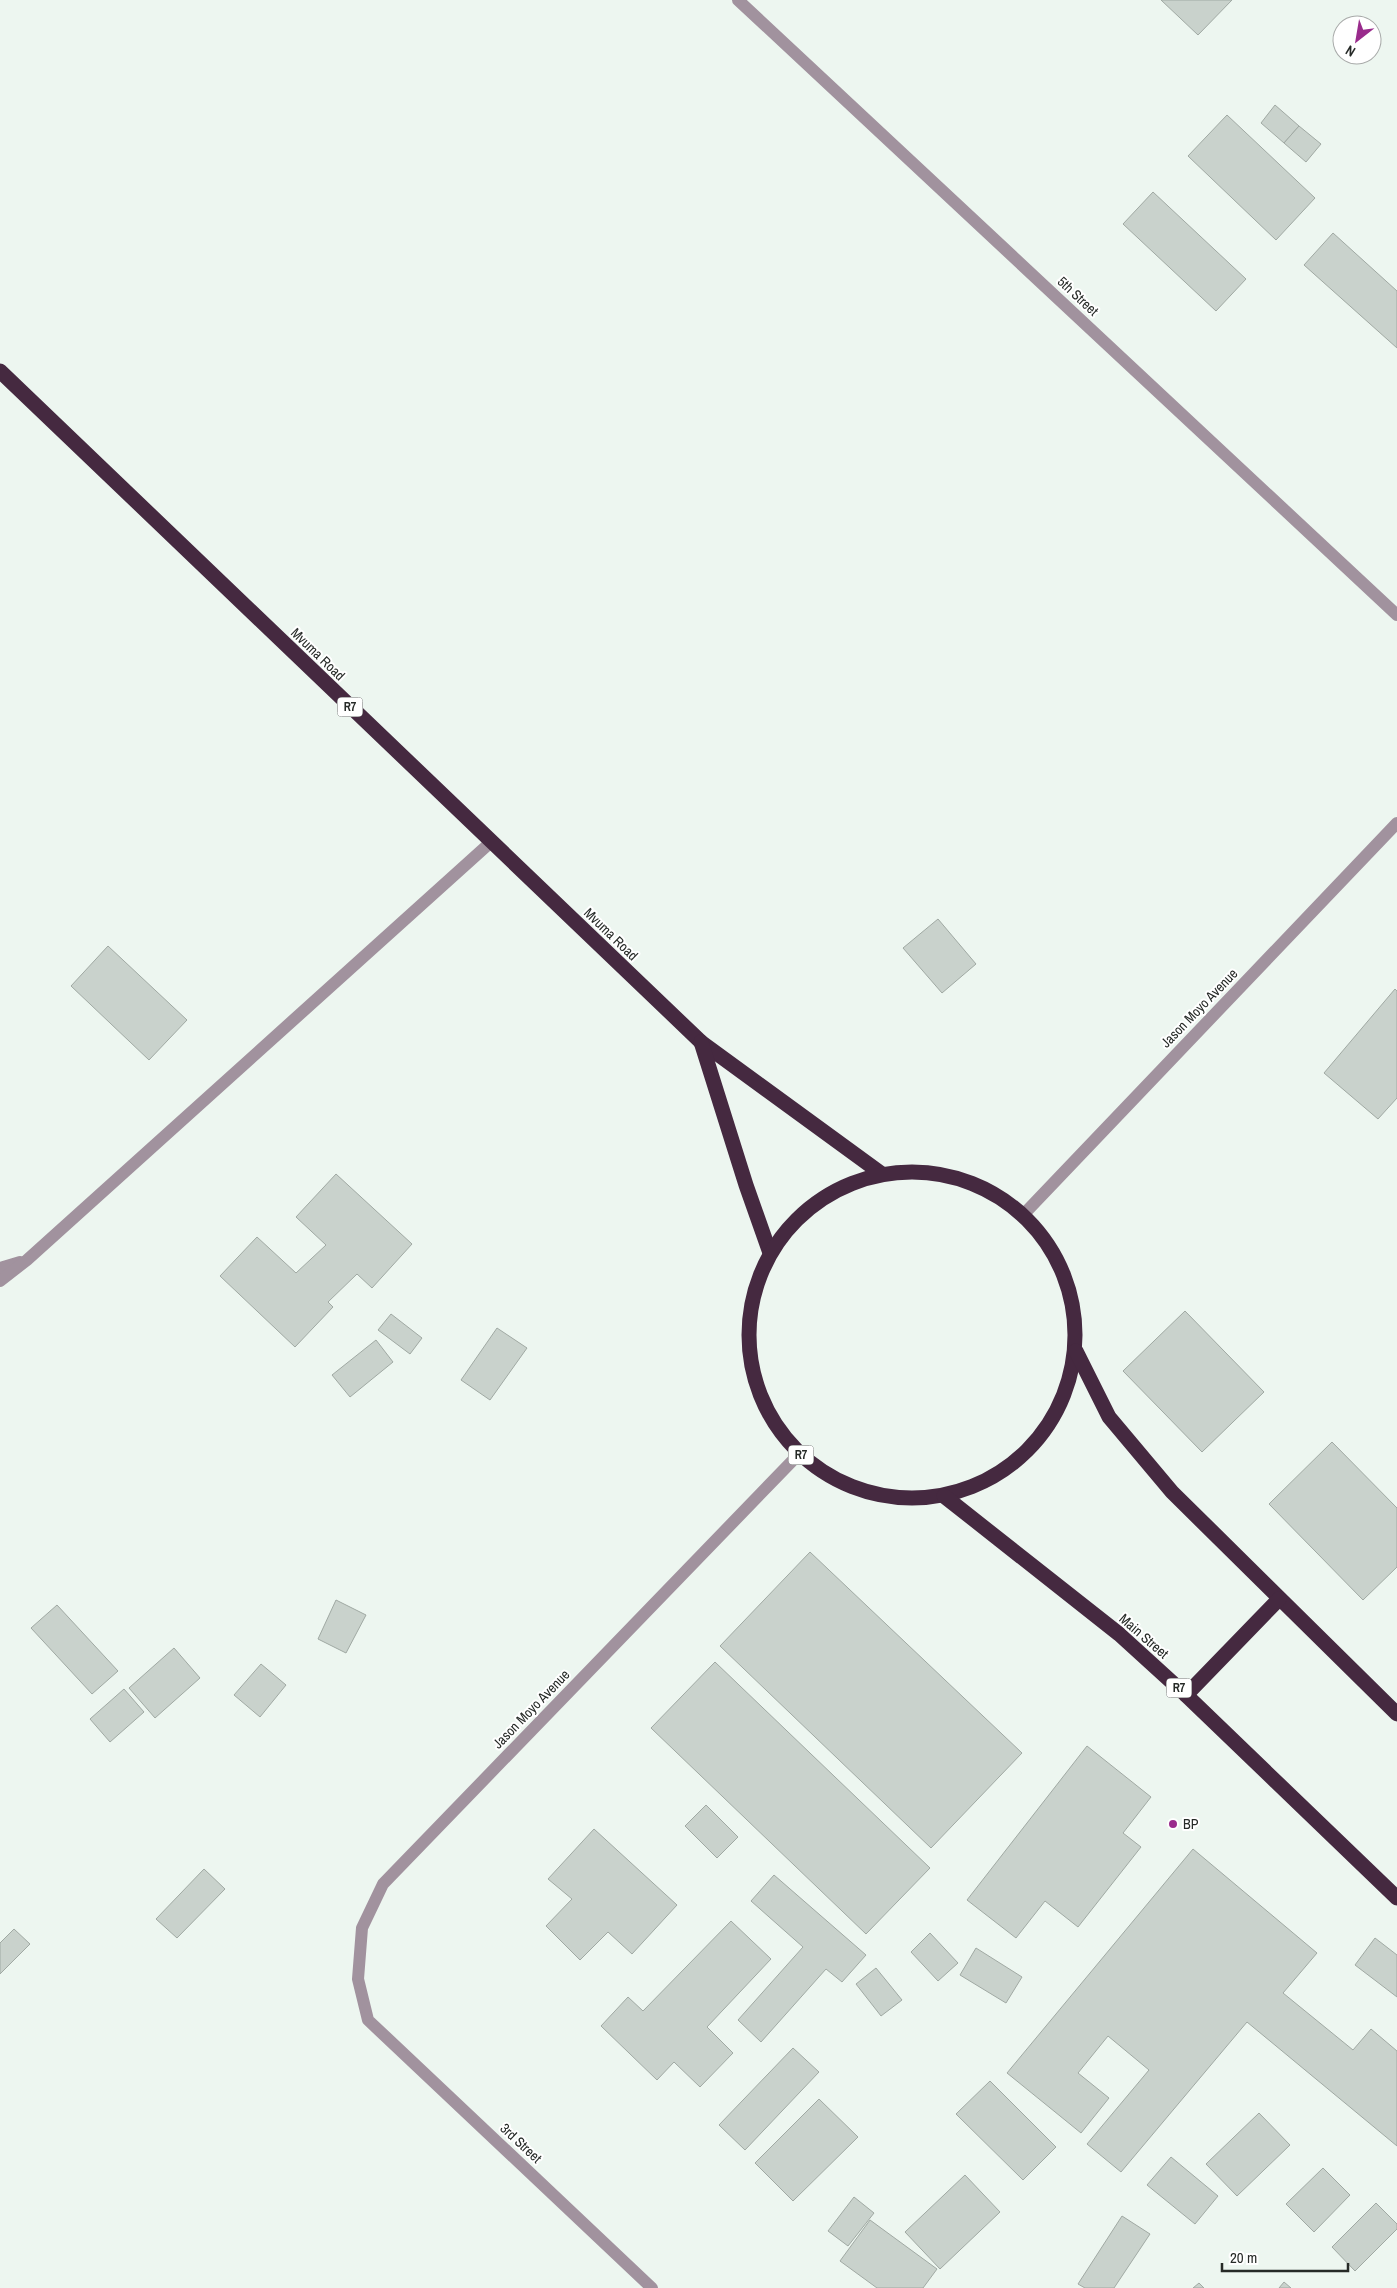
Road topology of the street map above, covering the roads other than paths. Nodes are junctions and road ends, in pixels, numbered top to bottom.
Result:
1 (738, 0) edge
2 (0, 371) edge
3 (1397, 615) edge
4 (1397, 823) edge
5 (491, 842) junction
6 (701, 1042) junction
7 (882, 1174) junction
8 (1023, 1215) junction
9 (770, 1253) junction
10 (27, 1260) junction
11 (0, 1268) edge
12 (0, 1281) edge
13 (1076, 1351) junction
14 (799, 1454) junction
15 (944, 1496) junction
16 (1279, 1599) junction
17 (1186, 1695) junction
18 (1397, 1714) edge
19 (1397, 1898) edge
20 (368, 2020) joint
21 (652, 2288) edge

1 - 3 street, 5th Street
2 - 5 highway, Mvuma Road / R7
4 - 8 street, Jason Moyo Avenue
5 - 6 highway, Mvuma Road / R7
5 - 10 street
6 - 7 highway, Mvuma Road / R7
6 - 9 highway, Mvuma Road / R7
7 - 8 highway, R7
7 - 9 highway, R7
8 - 13 highway, R7
9 - 14 highway, R7
10 - 11 street
10 - 12 street
13 - 15 highway, R7
13 - 16 highway, R7
14 - 15 highway, R7
14 - 20 street, Jason Moyo Avenue
15 - 17 highway, Main Street / R7
16 - 17 highway
16 - 18 highway, R7
17 - 19 highway, Main Street / R7
20 - 21 street, 3rd Street

